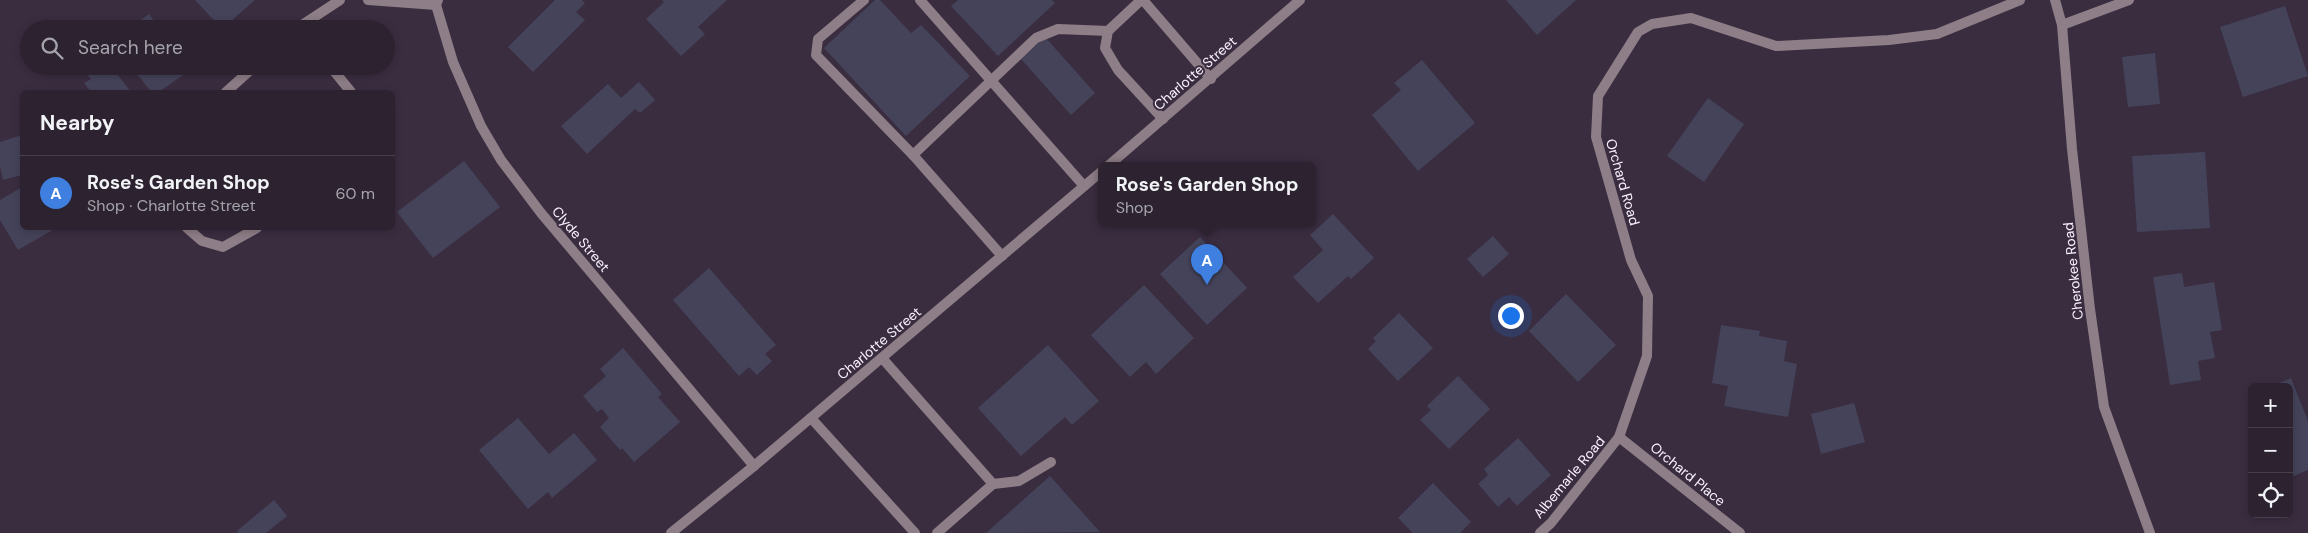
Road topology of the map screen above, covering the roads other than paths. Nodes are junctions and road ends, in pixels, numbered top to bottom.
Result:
1 (340, 0) edge
2 (368, 0) edge
3 (864, 0) edge
4 (920, 0) edge
5 (1142, 0) edge
6 (1300, 0) edge
7 (2020, 0) edge
8 (2055, 0) edge
9 (2129, 0) edge
10 (437, 3) edge
11 (309, 20) edge
12 (2062, 24) junction
13 (1108, 31) junction
14 (245, 75) edge
15 (337, 75) edge
16 (1211, 78) junction
17 (992, 80) junction
18 (228, 90) edge
19 (349, 90) edge
20 (1163, 119) junction
21 (913, 155) junction
22 (1113, 162) edge
23 (1098, 174) edge
24 (1084, 186) junction
25 (189, 230) edge
26 (253, 230) edge
27 (1002, 256) junction
28 (882, 358) junction
29 (811, 418) junction
30 (1619, 437) junction
31 (1051, 462) dead end
32 (754, 466) junction
33 (993, 484) junction
34 (671, 533) edge
35 (915, 533) edge
36 (937, 533) edge
37 (1540, 533) edge
38 (1740, 533) edge
39 (2150, 533) edge

1 - 11 street
2 - 10 street
3 - 21 street
4 - 17 street
5 - 13 street
5 - 16 street
6 - 16 street, Charlotte Street
7 - 30 street, Orchard Road
8 - 12 street, Cherokee Road
9 - 12 street
10 - 32 street, Clyde Street
12 - 39 street, Cherokee Road
13 - 17 street
13 - 20 street
14 - 18 street
15 - 19 street
16 - 20 street, Charlotte Street
17 - 21 street
17 - 24 street
20 - 22 street, Charlotte Street
21 - 27 street
23 - 24 street, Charlotte Street
24 - 27 street, Charlotte Street
25 - 26 street
27 - 28 street, Charlotte Street
28 - 29 street, Charlotte Street
28 - 33 street
29 - 32 street, Charlotte Street
29 - 35 street
30 - 37 street, Albemarle Road
30 - 38 street, Orchard Place
31 - 33 street
32 - 34 street, Charlotte Street
33 - 36 street

